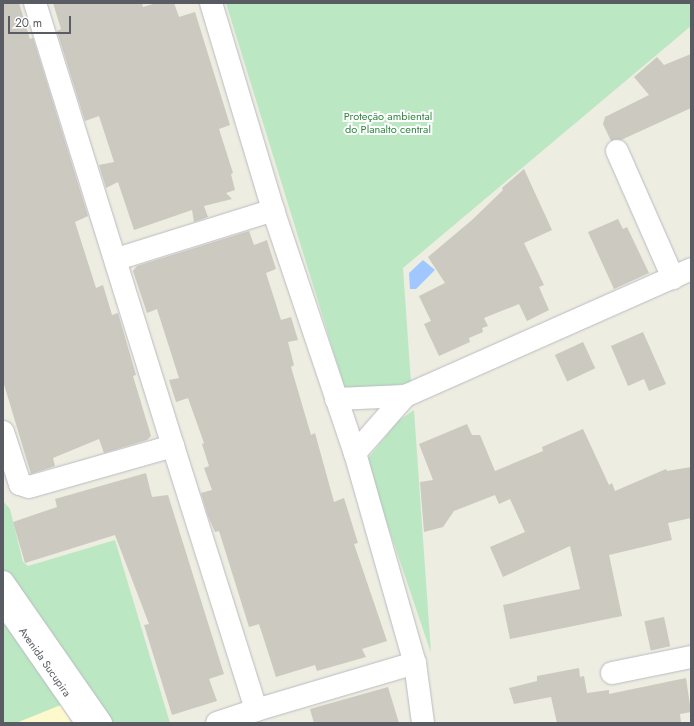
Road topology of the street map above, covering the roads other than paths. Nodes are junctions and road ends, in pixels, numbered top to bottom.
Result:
1 (35, 3) edge
2 (211, 3) edge
3 (617, 151) dead end
4 (273, 210) junction
5 (116, 259) junction
6 (682, 274) edge
7 (405, 396) junction
8 (336, 399) junction
9 (3, 432) edge
10 (173, 446) junction
11 (355, 454) junction
12 (3, 582) edge
13 (3, 602) edge
14 (691, 657) edge
15 (415, 662) junction
16 (612, 673) dead end
17 (256, 710) junction
18 (87, 723) edge
19 (101, 723) edge
20 (217, 723) edge
21 (423, 723) edge

1 - 5 street
2 - 4 street
3 - 6 street
4 - 5 street
4 - 8 street
5 - 10 street
6 - 7 street
7 - 8 street
7 - 11 street
8 - 11 street
9 - 10 street
10 - 17 street
11 - 15 street
12 - 19 street
13 - 18 street, Avenida Sucupira
14 - 16 street
15 - 17 street
15 - 21 street
17 - 20 street

